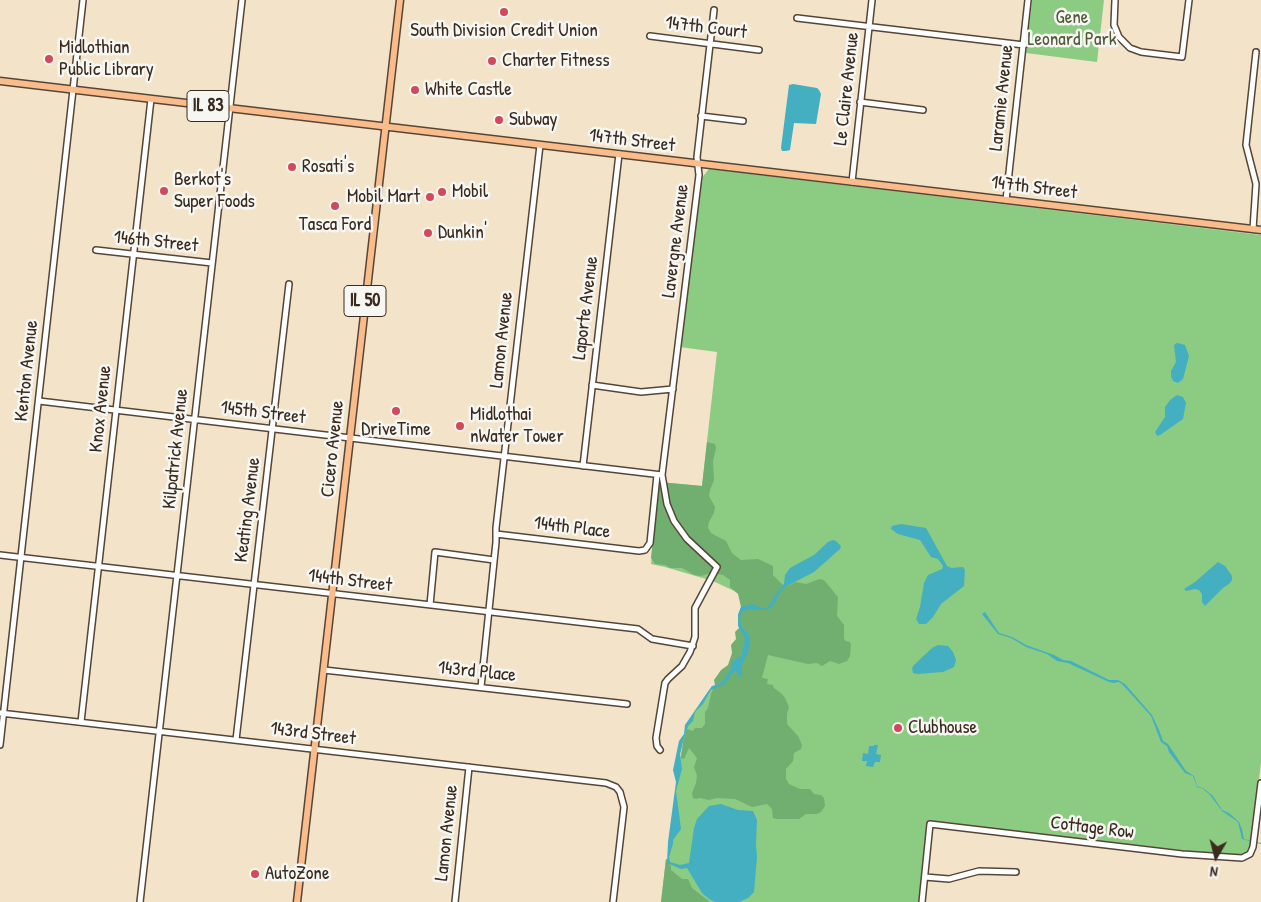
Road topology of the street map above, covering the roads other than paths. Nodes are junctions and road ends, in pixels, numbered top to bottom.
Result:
1 (83, 0) edge
2 (242, 0) edge
3 (400, 0) edge
4 (872, 0) edge
5 (1028, 0) edge
6 (1115, 0) edge
7 (1189, 0) edge
8 (714, 10) dead end
9 (797, 18) dead end
10 (869, 27) junction
11 (650, 36) dead end
12 (710, 44) junction
13 (1024, 45) junction
14 (759, 50) dead end
15 (1256, 52) dead end
16 (0, 81) edge
17 (73, 90) junction
18 (151, 99) junction
19 (860, 102) junction
20 (230, 108) junction
21 (923, 110) dead end
22 (701, 116) junction
23 (743, 121) dead end
24 (386, 126) junction
25 (540, 145) junction
26 (619, 154) junction
27 (698, 163) junction
28 (852, 182) junction
29 (1006, 200) junction
30 (1253, 229) junction
31 (1261, 230) edge
32 (96, 250) dead end
33 (134, 254) junction
34 (212, 263) junction
35 (289, 284) dead end
36 (592, 385) junction
37 (673, 389) junction
38 (38, 401) junction
39 (116, 410) junction
40 (194, 420) junction
41 (273, 429) junction
42 (349, 438) junction
43 (504, 456) junction
44 (583, 466) junction
45 (660, 475) junction
46 (496, 534) junction
47 (645, 550) joint
48 (0, 555) edge
49 (20, 557) junction
50 (494, 560) junction
51 (99, 566) junction
52 (177, 575) junction
53 (254, 585) junction
54 (332, 594) junction
55 (430, 605) junction
56 (488, 612) junction
57 (693, 646) junction
58 (324, 670) junction
59 (481, 687) junction
60 (627, 704) dead end
61 (2, 713) edge
62 (81, 722) junction
63 (159, 731) junction
64 (236, 740) junction
65 (0, 745) edge
66 (314, 749) junction
67 (660, 750) dead end
68 (469, 767) junction
69 (1261, 783) edge
70 (1016, 872) dead end
71 (925, 877) junction
72 (140, 902) edge
73 (297, 902) edge
74 (455, 902) edge
75 (612, 902) edge
76 (922, 902) edge

1 - 17 street, Kenton Avenue
2 - 20 street, Kilpatrick Avenue
3 - 24 main road, Cicero Avenue / IL 50
4 - 10 street, Le Claire Avenue
5 - 13 street, Laramie Avenue
6 - 7 street
8 - 12 street, Lavergne Avenue
9 - 10 street
10 - 13 street
10 - 19 street, Le Claire Avenue
11 - 12 street, 147th Court
12 - 14 street, 147th Court
12 - 22 street, Lavergne Avenue
13 - 29 street, Laramie Avenue
15 - 30 street
16 - 17 main road, 147th Street / IL 83
17 - 18 main road, 147th Street / IL 83
17 - 38 street, Kenton Avenue
18 - 20 main road, 147th Street / IL 83
18 - 33 street, Knox Avenue
19 - 21 street
19 - 28 street, Le Claire Avenue
20 - 24 main road, 147th Street / IL 83
20 - 34 street, Kilpatrick Avenue
22 - 23 street
22 - 27 street, Lavergne Avenue
24 - 25 main road, 147th Street
24 - 42 main road, Cicero Avenue / IL 50
25 - 26 main road, 147th Street
25 - 43 street, Lamon Avenue
26 - 27 main road, 147th Street
26 - 36 street, Laporte Avenue
27 - 28 main road, 147th Street
27 - 37 street, Lavergne Avenue
28 - 29 main road, 147th Street
29 - 30 main road, 147th Street
30 - 31 main road, 147th Street
32 - 33 street, 146th Street
33 - 34 street, 146th Street
33 - 39 street, Knox Avenue
34 - 40 street, Kilpatrick Avenue
35 - 41 street, Keating Avenue
36 - 37 street
36 - 44 street, Laporte Avenue
37 - 45 street, Lavergne Avenue
38 - 39 street, 145th Street
38 - 49 street, Kenton Avenue
39 - 40 street, 145th Street
39 - 51 street, Knox Avenue
40 - 41 street, 145th Street
40 - 52 street, Kilpatrick Avenue
41 - 42 street, 145th Street
41 - 53 street, Keating Avenue
42 - 43 street, 145th Street
42 - 54 main road, Cicero Avenue / IL 50
43 - 44 street, 145th Street
43 - 46 street, Lamon Avenue
44 - 45 street, 145th Street
45 - 47 street, Lavergne Avenue
45 - 57 street
46 - 47 street, 144th Place
46 - 50 street, Lamon Avenue
48 - 49 street, 144th Street
49 - 51 street, 144th Street
49 - 61 street, Kenton Avenue
50 - 55 street
50 - 56 street, Lamon Avenue
51 - 52 street, 144th Street
51 - 62 street, Knox Avenue
52 - 53 street, 144th Street
52 - 63 street, Kilpatrick Avenue
53 - 54 street, 144th Street
53 - 64 street, Keating Avenue
54 - 55 street, 144th Street
54 - 58 main road, Cicero Avenue / IL 50
55 - 56 street, 144th Street
56 - 57 street, 144th Street
56 - 59 street, Lamon Avenue
57 - 67 street
58 - 59 street, 143rd Place
58 - 66 main road, Cicero Avenue / IL 50
59 - 60 street, 143rd Place
61 - 62 street, 143rd Street
61 - 65 street, Kenton Avenue
62 - 63 street, 143rd Street
63 - 64 street, 143rd Street
63 - 72 street, Kilpatrick Avenue
64 - 66 street, 143rd Street
66 - 68 street, 143rd Street
66 - 73 main road, Cicero Avenue / IL 50
68 - 74 street, Lamon Avenue
68 - 75 street, 143rd Street
69 - 71 street, Cottage Row
70 - 71 street
71 - 76 street

